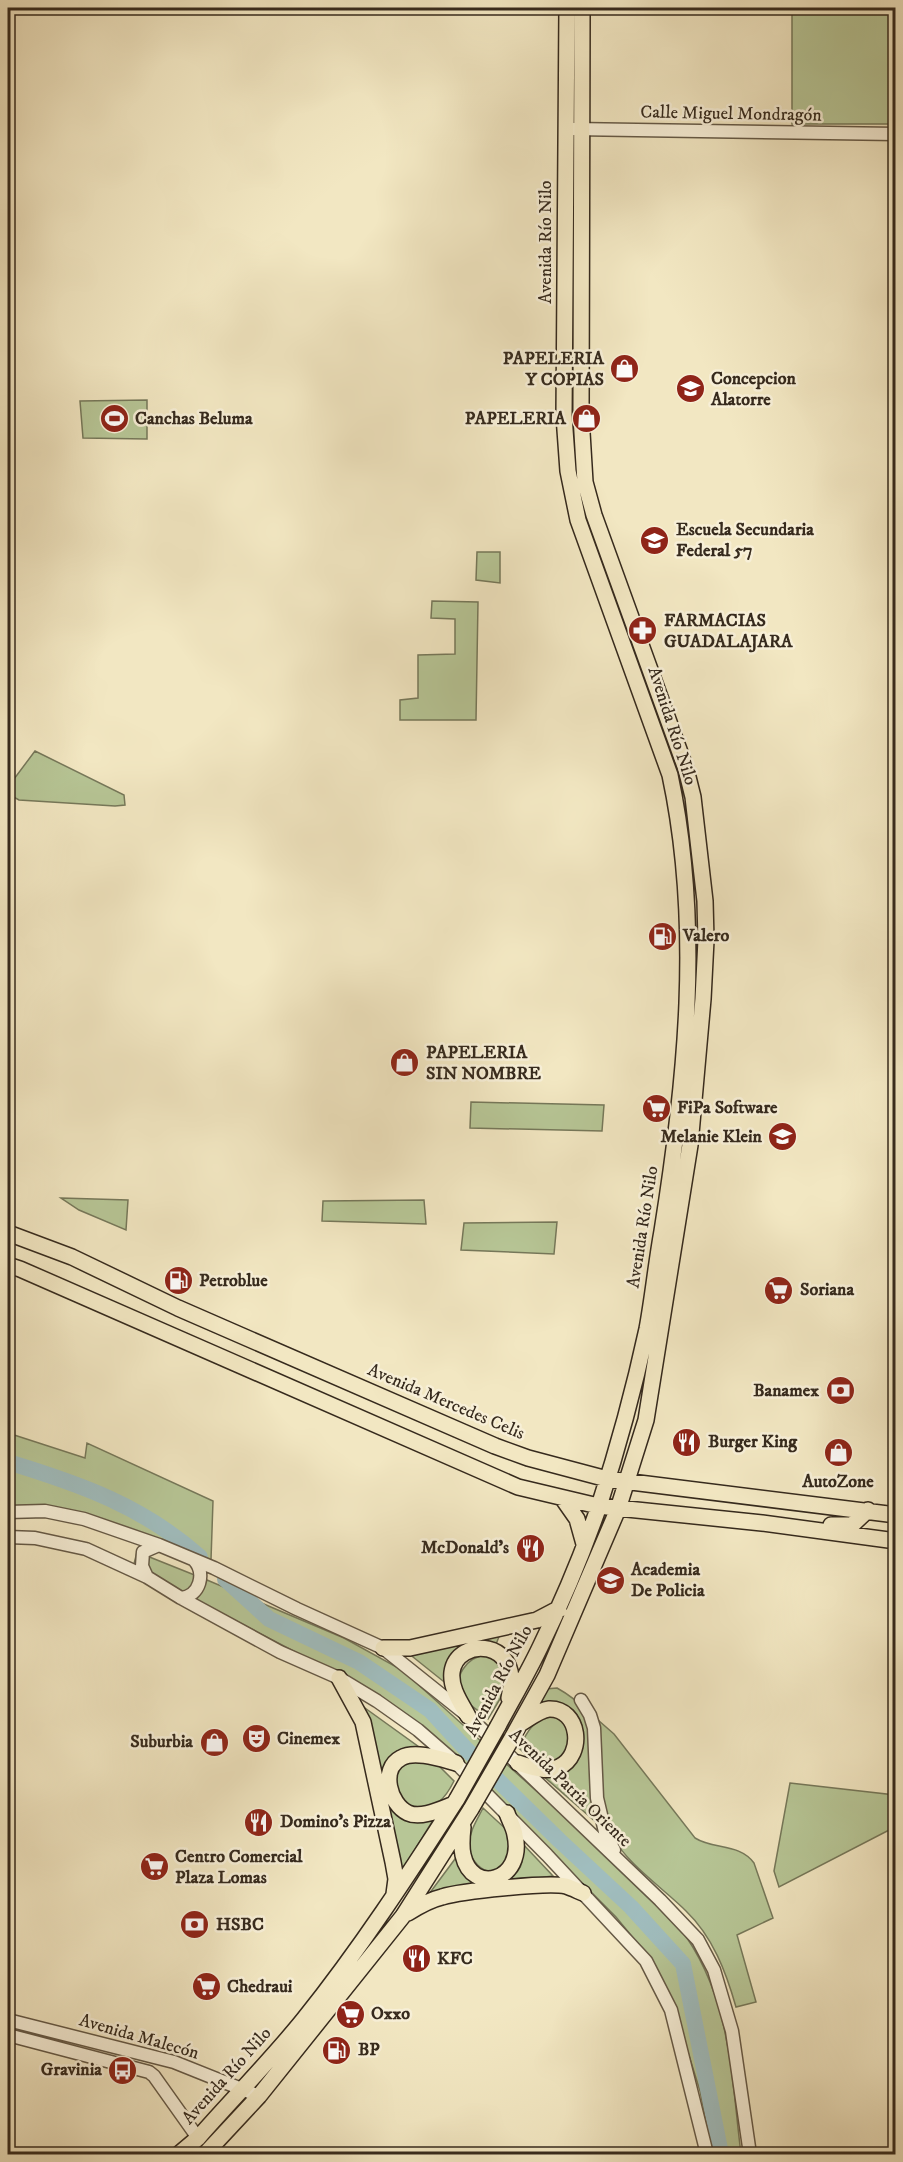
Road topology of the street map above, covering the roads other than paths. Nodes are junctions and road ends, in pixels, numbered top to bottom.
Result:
1 (567, 8) edge
2 (582, 8) edge
3 (566, 129) junction
4 (582, 129) junction
5 (896, 134) edge
6 (8, 1233) edge
7 (8, 1265) edge
8 (607, 1479) junction
9 (626, 1481) junction
10 (563, 1499) junction
11 (598, 1506) junction
12 (618, 1509) junction
13 (868, 1510) junction
14 (8, 1512) edge
15 (896, 1515) edge
16 (762, 1523) junction
17 (8, 1537) edge
18 (896, 1542) edge
19 (159, 1545) junction
20 (584, 1545) junction
21 (194, 1560) junction
22 (147, 1577) junction
23 (181, 1598) junction
24 (558, 1609) junction
25 (572, 1616) junction
26 (383, 1648) junction
27 (339, 1678) junction
28 (581, 1700) dead end
29 (506, 1711) junction
30 (468, 1716) junction
31 (520, 1724) junction
32 (456, 1762) junction
33 (518, 1763) junction
34 (456, 1802) junction
35 (507, 1813) junction
36 (463, 1823) junction
37 (622, 1863) junction
38 (583, 1893) junction
39 (394, 1896) junction
40 (403, 1916) junction
41 (8, 2020) edge
42 (8, 2035) edge
43 (242, 2089) junction
44 (259, 2096) junction
45 (198, 2138) junction
46 (179, 2154) edge
47 (206, 2154) edge
48 (707, 2154) edge
49 (750, 2154) edge

1 - 3 main road, Avenida Río Nilo
2 - 4 main road, Avenida Río Nilo
3 - 4 street, Calle Miguel Mondragón
3 - 8 main road, Avenida Río Nilo
4 - 5 street, Calle Miguel Mondragón
4 - 9 main road, Avenida Río Nilo
6 - 8 main road, Avenida Mercedes Celis
7 - 10 main road
8 - 9 main road, Avenida Mercedes Celis
8 - 11 main road, Avenida Río Nilo
9 - 12 main road, Avenida Río Nilo
9 - 13 main road, Avenida Mercedes Celis
10 - 11 main road
10 - 20 main road
11 - 12 main road
11 - 20 main road, Avenida Río Nilo
12 - 16 main road
12 - 25 main road, Avenida Río Nilo
13 - 15 main road, Avenida Mercedes Celis
13 - 16 main road
14 - 19 street, Avenida Patria Oriente
16 - 18 main road
17 - 22 street
19 - 21 street, Avenida Patria Oriente
19 - 22 street
20 - 24 main road, Avenida Río Nilo
21 - 23 street
21 - 26 street, Avenida Patria Oriente
22 - 23 street
23 - 27 street
24 - 25 main road
24 - 26 main road
24 - 29 main road, Avenida Río Nilo
25 - 31 main road, Avenida Río Nilo
26 - 30 street, Avenida Patria Oriente
27 - 32 street
27 - 39 main road
28 - 37 street
29 - 30 main road
29 - 34 main road, Avenida Río Nilo, bridge
30 - 33 street, Avenida Patria Oriente
31 - 33 main road
31 - 36 main road, Avenida Río Nilo, bridge
32 - 34 main road
32 - 35 street
33 - 37 street, Avenida Patria Oriente
34 - 39 main road, Avenida Río Nilo
35 - 36 main road
35 - 38 street
36 - 40 main road, Avenida Río Nilo
37 - 49 street, Avenida Patria Oriente
38 - 40 main road
38 - 48 street
39 - 43 main road, Avenida Río Nilo
40 - 44 main road, Avenida Río Nilo
41 - 43 street, Avenida Malecón
42 - 45 street, Avenida Malecón
43 - 44 street, Avenida Malecón
43 - 45 main road, Avenida Río Nilo
44 - 47 main road, Avenida Río Nilo
45 - 46 main road, Avenida Río Nilo

